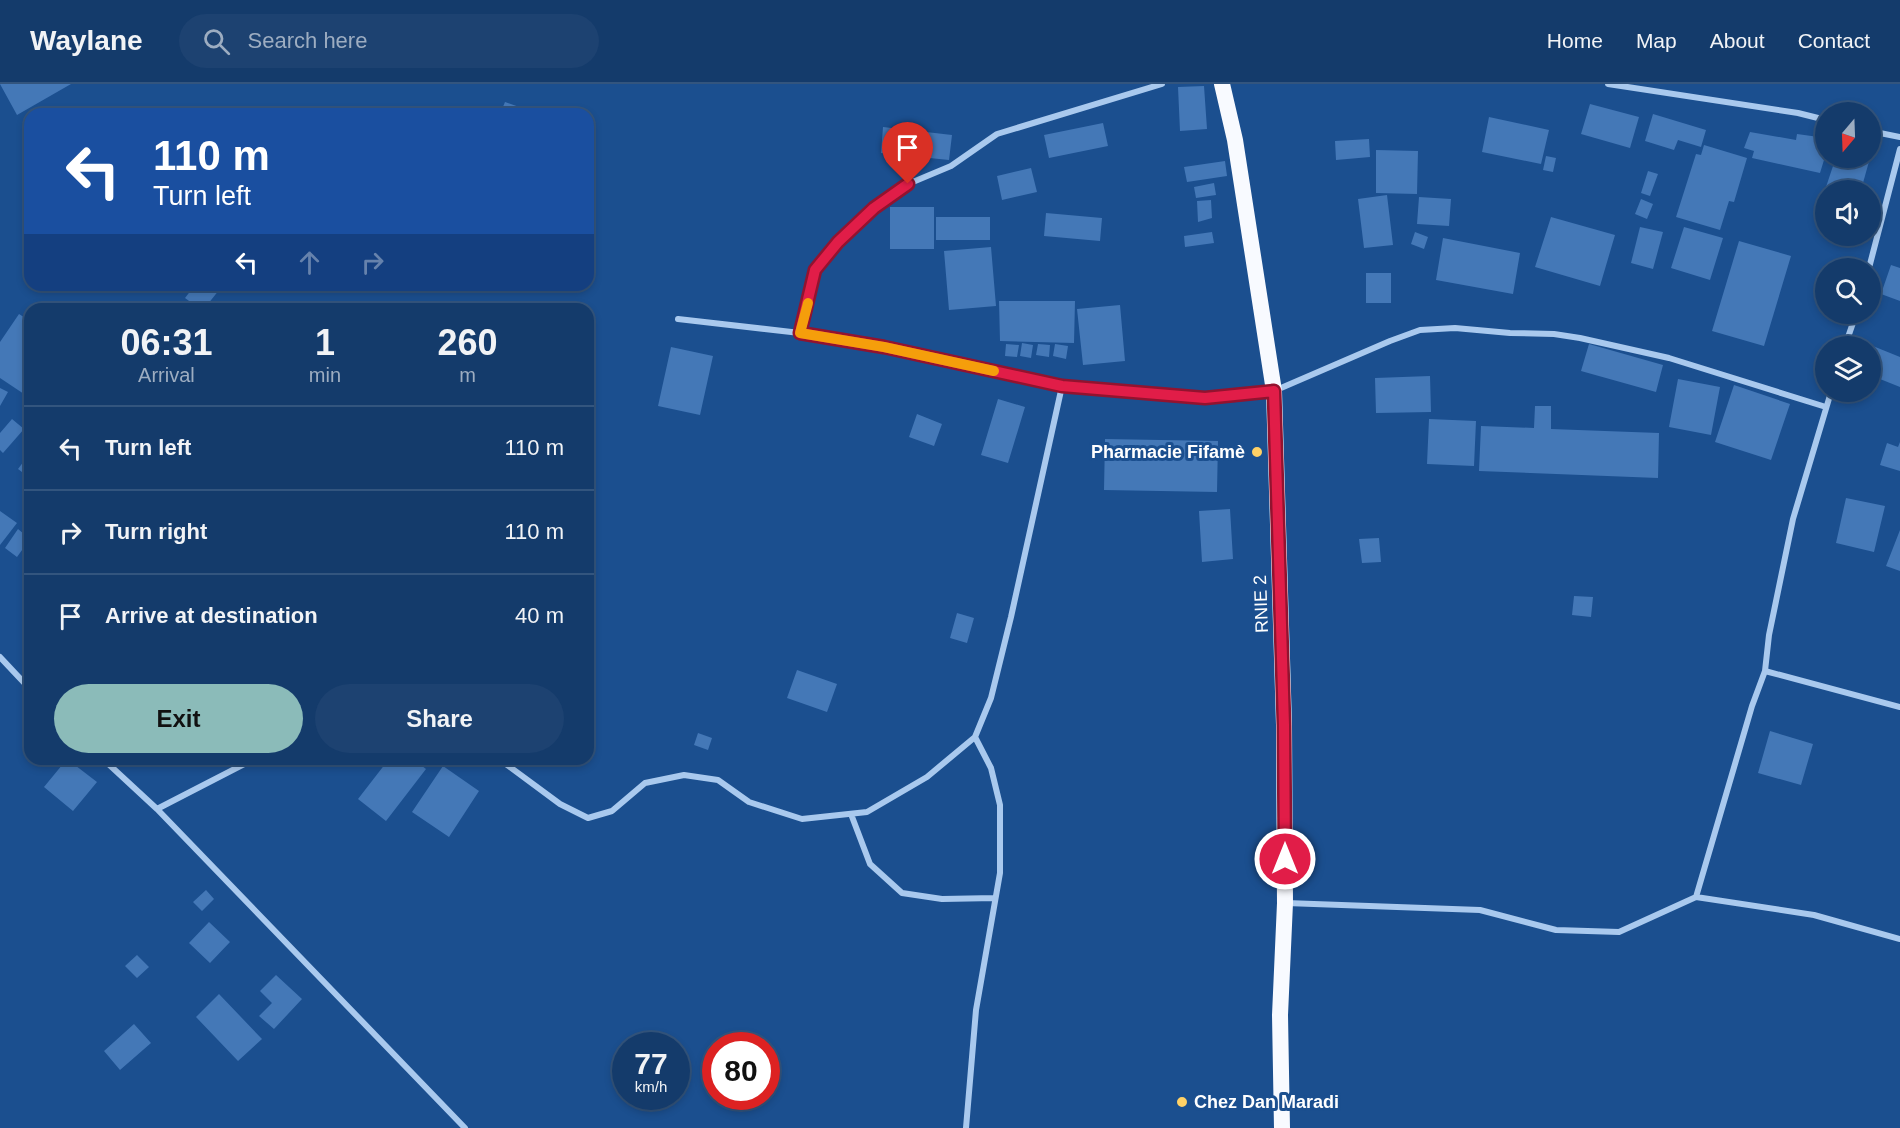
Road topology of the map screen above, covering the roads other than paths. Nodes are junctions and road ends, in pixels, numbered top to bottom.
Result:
1 (1162, 84) edge
2 (1222, 84) edge
3 (1608, 84) edge
4 (1815, 117) edge
5 (1881, 133) edge
6 (1900, 137) edge
7 (1900, 149) edge
8 (1872, 258) edge
9 (678, 318) dead end
10 (800, 333) junction
11 (1062, 386) junction
12 (1274, 391) junction
13 (1828, 402) edge
14 (1826, 407) junction
15 (0, 657) edge
16 (1765, 671) junction
17 (24, 683) edge
18 (1900, 707) edge
19 (975, 737) junction
20 (109, 765) edge
21 (242, 765) edge
22 (508, 765) edge
23 (157, 809) junction
24 (851, 814) junction
25 (1696, 897) junction
26 (995, 898) junction
27 (1285, 903) junction
28 (1900, 939) edge
29 (465, 1128) edge
30 (966, 1128) edge
31 (1282, 1128) edge

1 - 10 street
2 - 12 highway, RNIE 2 / RNIE 2
3 - 4 street
5 - 6 street
7 - 8 street
9 - 10 street
10 - 11 street
11 - 12 street
11 - 19 street
12 - 14 street
12 - 27 highway, RNIE 2 / RNIE 2
13 - 14 street
14 - 16 street
15 - 17 street
16 - 18 street
16 - 25 street
19 - 24 street
19 - 26 street
20 - 23 street
21 - 23 street
22 - 24 street
23 - 29 street
24 - 26 street
25 - 27 street
25 - 28 street
26 - 30 street
27 - 31 highway, RNIE 2 / RNIE 2

